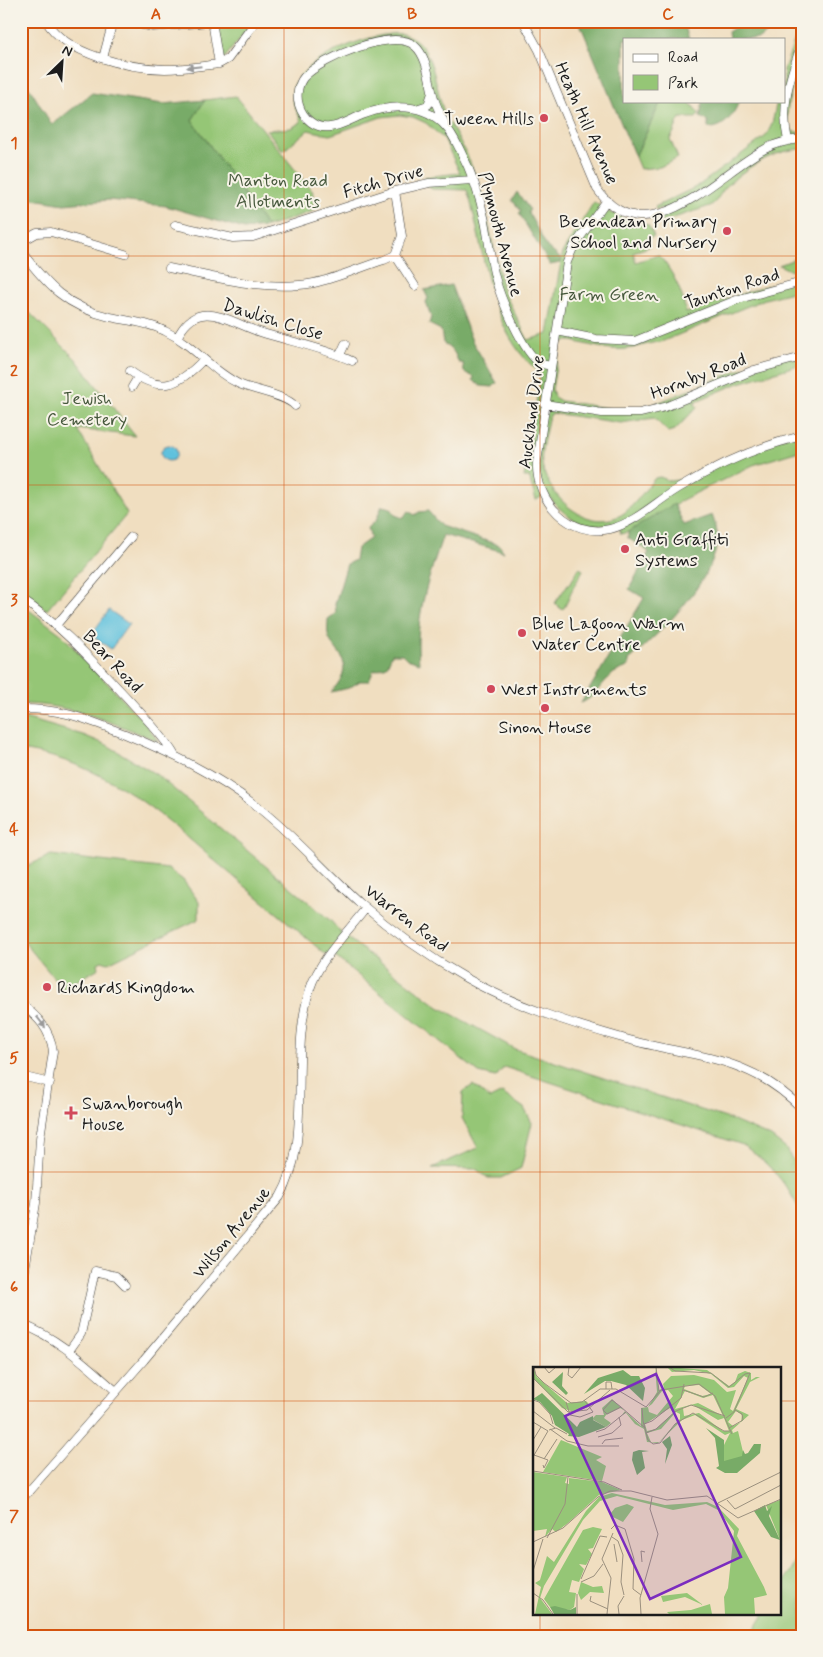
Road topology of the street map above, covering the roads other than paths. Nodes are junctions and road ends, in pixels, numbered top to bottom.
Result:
1 (46, 21) edge
2 (113, 21) edge
3 (124, 21) edge
4 (222, 21) edge
5 (256, 21) edge
6 (523, 21) edge
7 (212, 22) edge
8 (802, 44) edge
9 (103, 58) junction
10 (219, 64) junction
11 (432, 91) junction
12 (786, 94) edge
13 (785, 102) edge
14 (414, 109) junction
15 (446, 126) junction
16 (802, 139) edge
17 (788, 141) junction
18 (472, 180) junction
19 (395, 190) junction
20 (607, 200) junction
21 (190, 219) dead end
22 (175, 225) dead end
23 (188, 228) junction
24 (21, 242) edge
25 (21, 251) edge
26 (125, 254) dead end
27 (395, 255) junction
28 (169, 268) dead end
29 (802, 282) edge
30 (411, 284) dead end
31 (557, 331) junction
32 (177, 338) junction
33 (345, 344) dead end
34 (340, 355) junction
35 (802, 357) edge
36 (203, 360) junction
37 (352, 361) dead end
38 (551, 366) junction
39 (130, 371) dead end
40 (138, 378) junction
41 (132, 387) dead end
42 (545, 404) junction
43 (295, 406) dead end
44 (802, 436) edge
45 (131, 537) dead end
46 (21, 599) edge
47 (57, 624) junction
48 (21, 709) edge
49 (174, 754) junction
50 (366, 908) junction
51 (21, 1004) edge
52 (21, 1076) edge
53 (50, 1084) junction
54 (802, 1109) edge
55 (98, 1262) dead end
56 (96, 1271) junction
57 (124, 1285) dead end
58 (21, 1293) edge
59 (21, 1324) edge
60 (70, 1351) junction
61 (116, 1391) junction
62 (21, 1500) edge

1 - 9 street
2 - 9 street
3 - 7 street
4 - 7 street
5 - 10 street
6 - 20 street, Heath Hill Avenue
7 - 10 street
8 - 12 street
10 -> 9 street
11 - 14 street
11 - 14 street, Plymouth Avenue
11 - 15 street, Plymouth Avenue
13 - 17 street
14 - 15 street, Plymouth Avenue
15 - 18 street, Plymouth Avenue
16 - 17 street, Heath Hill Avenue
17 - 20 street, Heath Hill Avenue
18 - 19 street, Fitch Drive
18 - 38 street, Plymouth Avenue
19 - 23 street, Fitch Drive
19 - 27 street
20 - 31 street, Auckland Drive
21 - 23 street
22 - 23 street, Fitch Drive
24 - 26 street
25 - 32 street
27 - 28 street
27 - 30 street
29 - 31 street, Taunton Road
31 - 38 street, Auckland Drive
32 - 34 street, Dawlish Close
32 - 36 street
33 - 34 street, Dawlish Close
34 - 37 street, Dawlish Close
35 - 42 street, Hornby Road
36 - 40 street
36 - 43 street
38 - 42 street, Auckland Drive
39 - 40 street
40 - 41 street
42 - 44 street, Auckland Drive
45 - 47 street
46 - 47 street, Bear Road
47 - 49 street, Bear Road
48 - 49 street, Warren Road
49 - 50 street, Warren Road
50 - 54 street, Warren Road
50 - 61 street, Wilson Avenue
51 -> 53 street
52 - 53 street
53 - 58 street
55 - 56 street
56 - 57 street
56 - 60 street
59 - 60 street
60 - 61 street
61 - 62 street, Wilson Avenue

